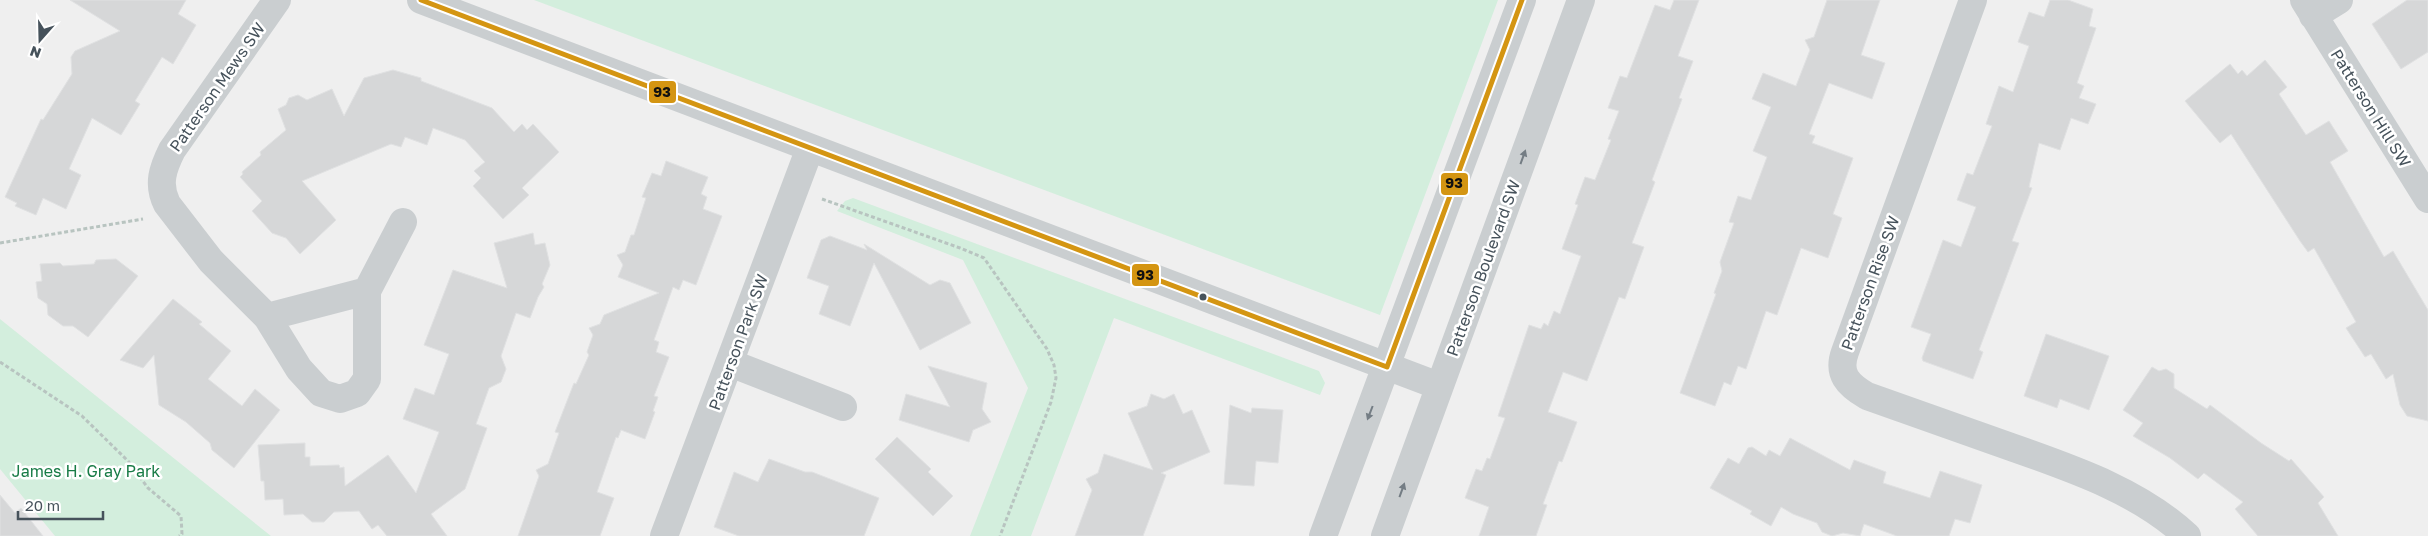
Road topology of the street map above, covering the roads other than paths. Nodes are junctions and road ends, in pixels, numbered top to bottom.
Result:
1 (277, 0) edge
2 (421, 0) edge
3 (1522, 0) edge
4 (1581, 0) edge
5 (1973, 0) edge
6 (2339, 0) edge
7 (2309, 8) edge
8 (810, 148) junction
9 (2428, 199) edge
10 (403, 222) dead end
11 (367, 291) junction
12 (267, 317) junction
13 (730, 363) junction
14 (1387, 367) junction
15 (1439, 386) junction
16 (843, 407) dead end
17 (664, 536) edge
18 (1323, 536) edge
19 (1385, 536) edge
20 (2187, 536) edge

1 - 12 street, Patterson Mews SW
2 - 8 street
3 - 14 street
15 -> 4 street, Patterson Boulevard SW
5 - 20 street, Patterson Rise SW
6 - 7 street, Patterson Hill SW
7 - 9 street, Patterson Hill SW
8 - 13 street, Patterson Park SW
8 - 14 street
10 - 11 street, Patterson Mews SW
11 - 12 street
11 - 12 street, Patterson Mews SW
13 - 16 street
13 - 17 street, Patterson Park SW
14 - 15 street
14 -> 18 street
19 -> 15 street, Patterson Boulevard SW

